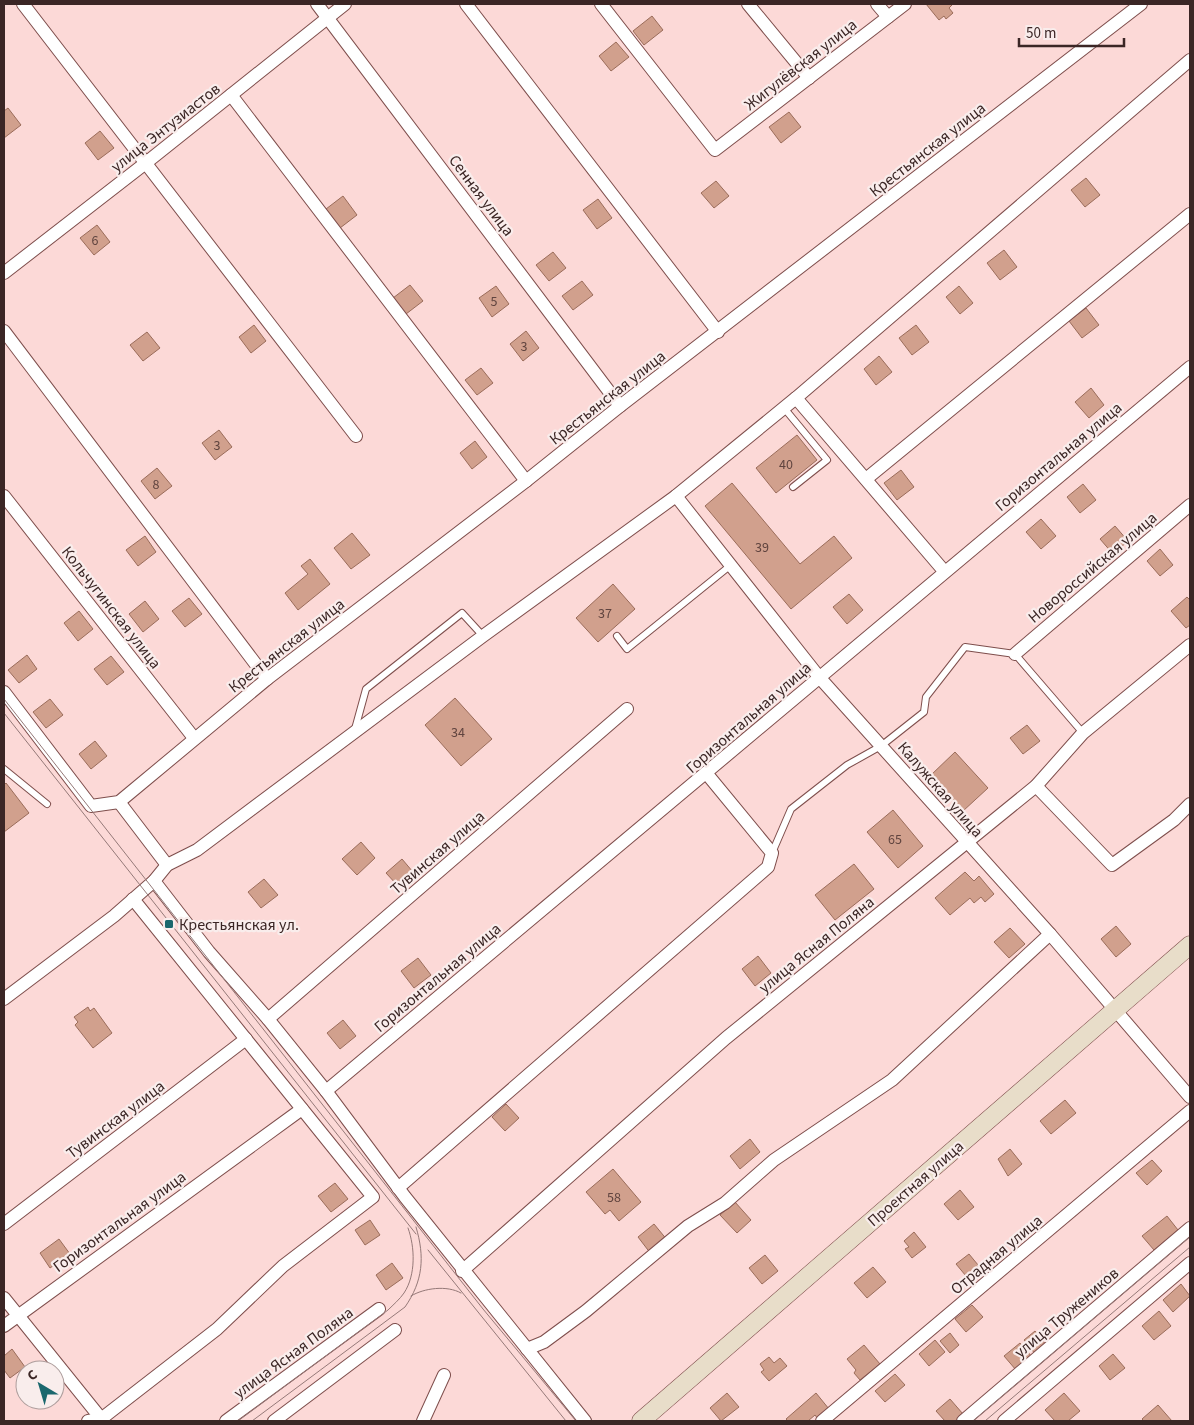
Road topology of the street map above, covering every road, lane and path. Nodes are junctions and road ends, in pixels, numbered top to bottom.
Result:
1 (23, 4) edge
2 (317, 4) edge
3 (345, 4) edge
4 (466, 4) edge
5 (601, 4) edge
6 (748, 4) edge
7 (877, 4) edge
8 (904, 4) edge
9 (1140, 4) edge
10 (888, 17) junction
11 (328, 18) junction
12 (1190, 60) edge
13 (809, 78) junction
14 (231, 95) junction
15 (147, 162) junction
16 (1190, 214) edge
17 (4, 274) edge
18 (4, 332) edge
19 (718, 332) junction
20 (1190, 367) edge
21 (796, 398) junction
22 (620, 406) junction
23 (784, 408) junction
24 (356, 436) dead end
25 (866, 479) junction
26 (526, 481) junction
27 (793, 487) dead end
28 (4, 496) edge
29 (676, 496) junction
30 (1190, 506) edge
31 (731, 565) junction
32 (944, 571) junction
33 (483, 636) junction
34 (617, 636) dead end
35 (1190, 645) edge
36 (1015, 654) junction
37 (819, 677) junction
38 (267, 679) junction
39 (4, 692) edge
40 (628, 709) dead end
41 (1083, 733) junction
42 (353, 735) junction
43 (194, 738) junction
44 (881, 746) junction
45 (4, 769) edge
46 (707, 774) junction
47 (1036, 786) junction
48 (119, 802) junction
49 (47, 804) dead end
50 (1190, 804) edge
51 (966, 843) junction
52 (772, 853) junction
53 (167, 865) junction
54 (154, 881) junction
55 (133, 899) junction
56 (1050, 934) junction
57 (1190, 945) edge
58 (4, 999) edge
59 (1114, 1010) junction
60 (268, 1019) junction
61 (246, 1039) junction
62 (326, 1091) junction
63 (1190, 1097) edge
64 (302, 1109) junction
65 (1190, 1111) edge
66 (398, 1188) junction
67 (4, 1224) edge
68 (1190, 1228) edge
69 (1190, 1264) edge
70 (462, 1271) junction
71 (4, 1298) edge
72 (379, 1309) dead end
73 (17, 1316) junction
74 (4, 1326) edge
75 (396, 1330) dead end
76 (527, 1349) junction
77 (444, 1375) dead end
78 (102, 1420) edge
79 (88, 1421) edge
80 (226, 1421) edge
81 (274, 1421) edge
82 (422, 1421) edge
83 (585, 1421) edge
84 (641, 1421) edge
85 (822, 1421) edge
86 (964, 1421) edge
87 (1004, 1421) edge

1 - 15 street
2 - 11 street, Сенная улица
3 - 11 street, улица Энтузиастов
4 - 19 street
5 - 13 street, Жигулёвская улица
6 - 13 street
7 - 10 street
8 - 10 street, Жигулёвская улица
9 - 19 street, Крестьянская улица
10 - 13 street, Жигулёвская улица
11 - 14 street, улица Энтузиастов
11 - 22 street, Сенная улица
12 - 21 street
14 - 15 street, улица Энтузиастов
14 - 26 street
15 - 17 street, улица Энтузиастов
15 - 24 street
16 - 25 street
18 - 38 street
19 - 22 street, Крестьянская улица
20 - 32 street, Горизонтальная улица
21 - 23 street
21 - 25 street
22 - 26 street, Крестьянская улица
23 - 27 lane
23 - 29 street
25 - 32 street
26 - 38 street, Крестьянская улица
28 - 43 street, Кольчугинская улица
29 - 31 street, Калужская улица
29 - 33 street
30 - 36 street, Новороссийская улица
31 - 34 lane
31 - 37 street, Калужская улица
32 - 37 street, Горизонтальная улица
33 - 42 street
33 - 42 lane
35 - 41 street, улица Ясная Поляна
36 - 41 lane
36 - 44 lane
37 - 44 street, Калужская улица
37 - 46 street, Горизонтальная улица
38 - 43 street, Крестьянская улица
39 - 48 street
40 - 60 street, Тувинская улица
41 - 47 street, улица Ясная Поляна
42 - 53 street
43 - 48 street, Крестьянская улица
44 - 51 street, Калужская улица
44 - 52 lane
45 - 49 lane
46 - 52 street
46 - 62 street, Горизонтальная улица
47 - 50 street
47 - 51 street, улица Ясная Поляна
48 - 53 street
51 - 56 street, Калужская улица
51 - 70 street, улица Ясная Поляна
52 - 66 street
53 - 54 street
54 - 55 street
54 - 60 street
55 - 58 street
55 - 61 street
56 - 59 street, Калужская улица
56 - 76 street
57 - 59 main road, Проектная улица
59 - 63 street, Калужская улица
59 - 84 main road, Проектная улица
60 - 62 street
61 - 64 street
61 - 67 street, Тувинская улица
62 - 66 street
64 - 73 street, Горизонтальная улица
64 - 78 street
65 - 85 street, Отрадная улица
66 - 70 street
68 - 86 street, улица Тружеников
69 - 87 street
70 - 76 street
71 - 73 street
72 - 80 street, улица Ясная Поляна
73 - 74 street, Горизонтальная улица
73 - 78 street
75 - 81 street
76 - 83 street
77 - 82 street
78 - 79 street

